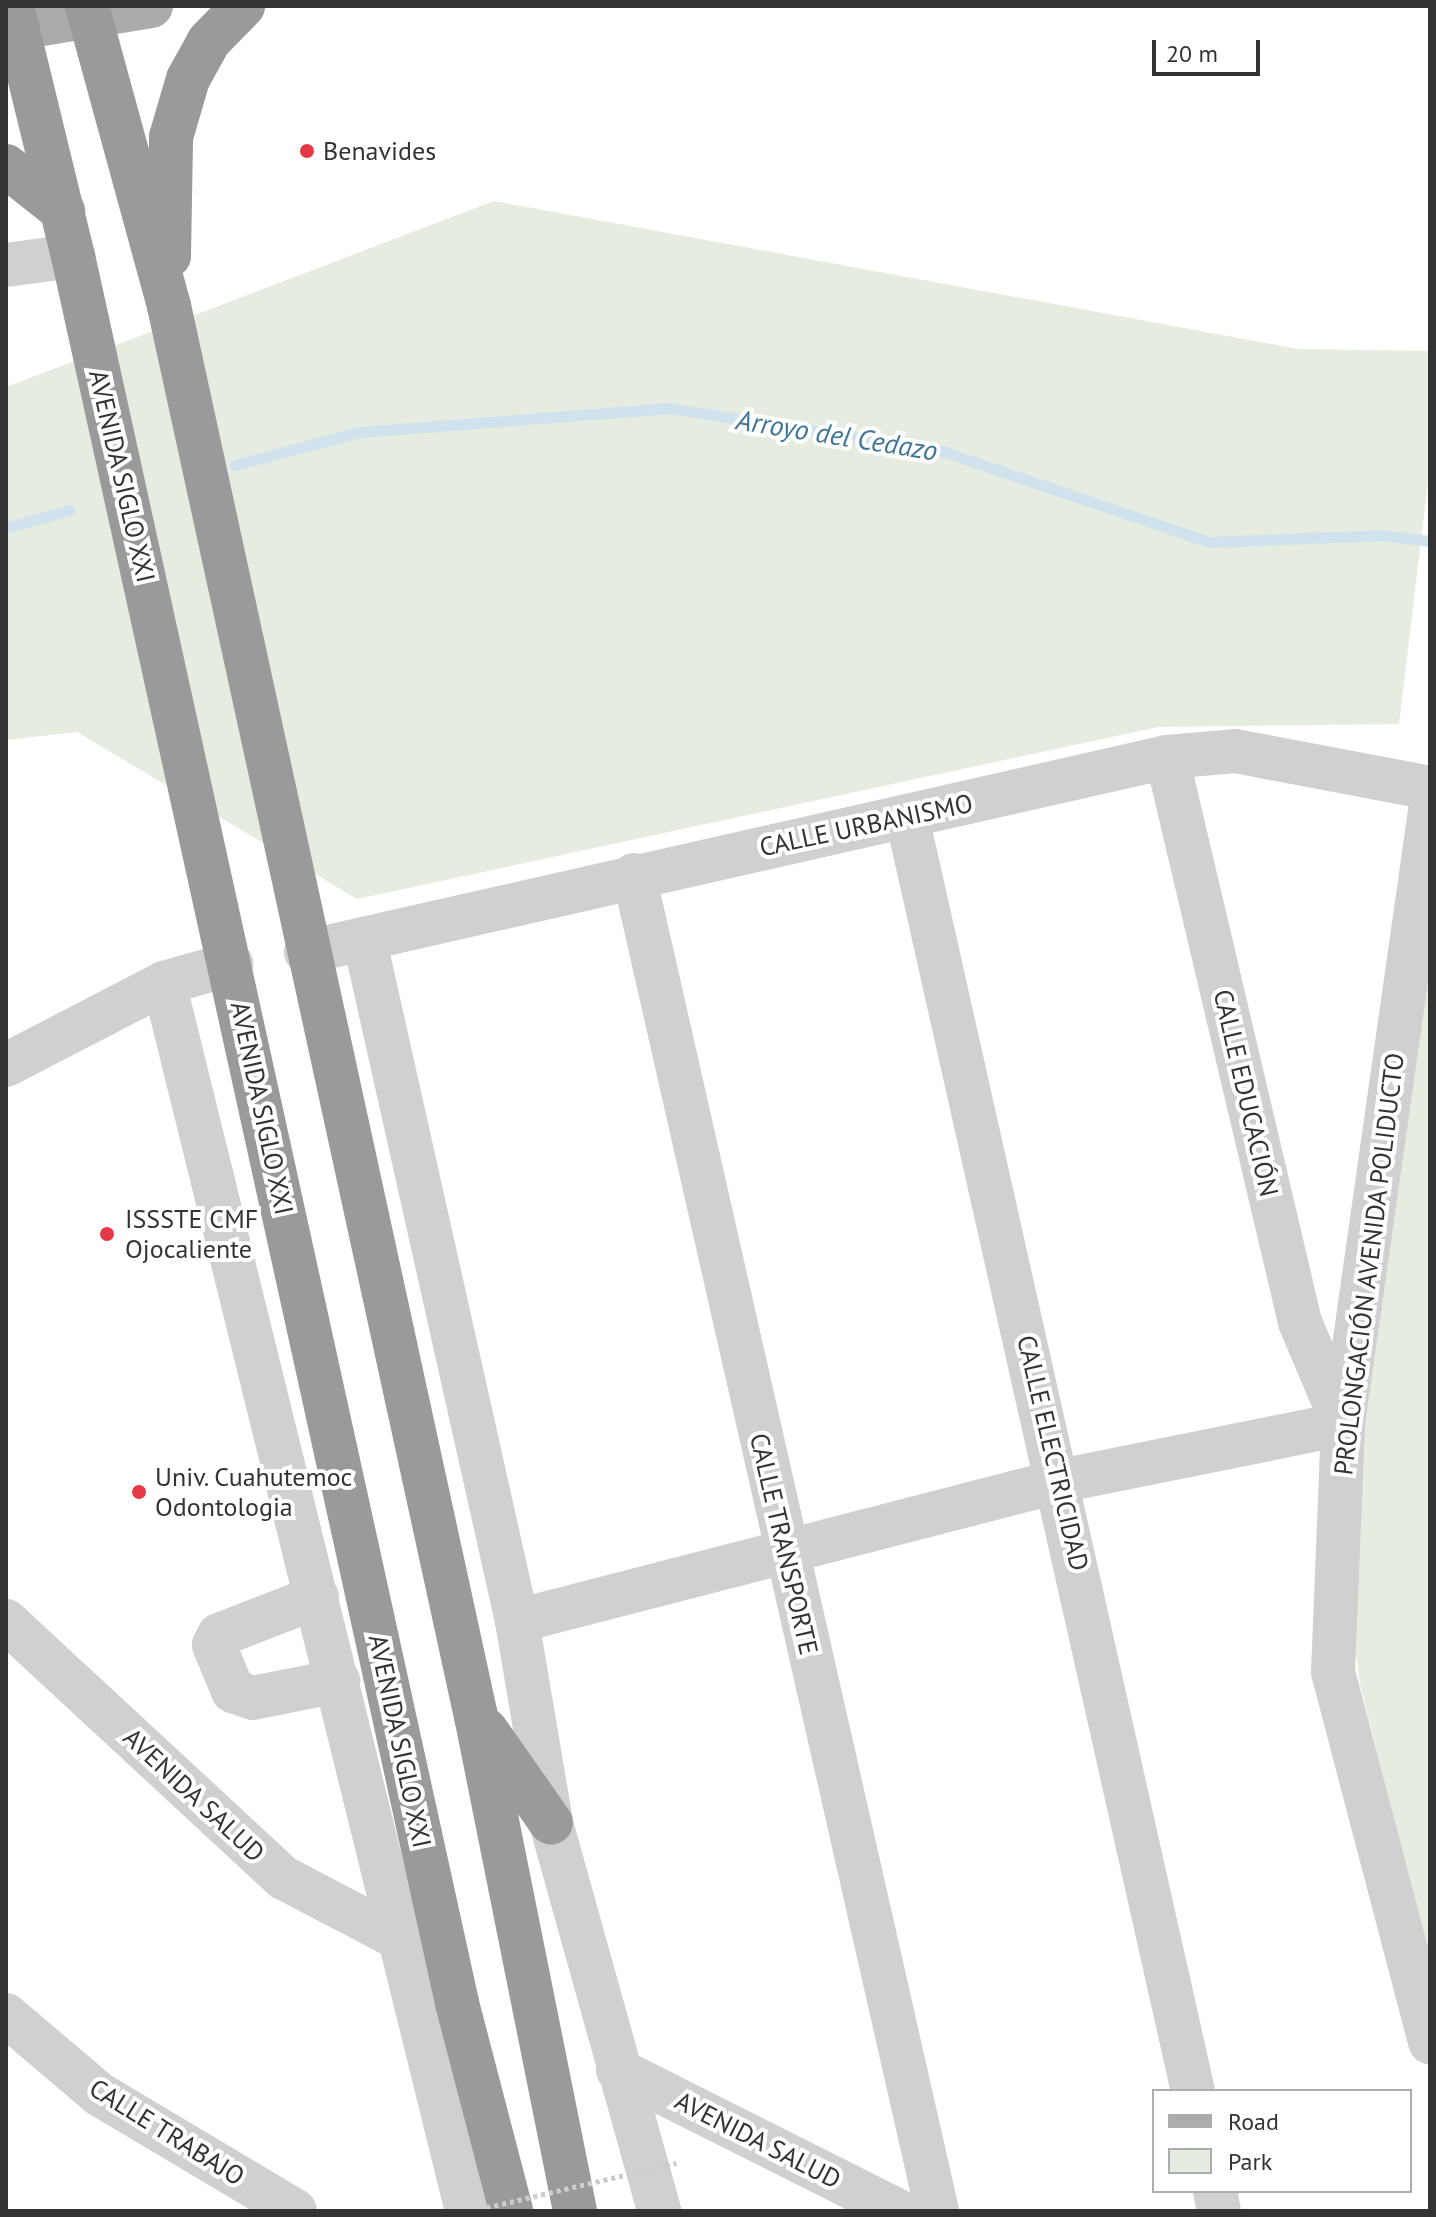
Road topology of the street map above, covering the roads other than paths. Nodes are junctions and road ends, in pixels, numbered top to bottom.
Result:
1 (147, 6) edge
2 (243, 6) edge
3 (88, 11) edge
4 (11, 21) edge
5 (6, 166) edge
6 (63, 211) junction
7 (73, 256) junction
8 (6, 265) edge
9 (169, 306) junction
10 (1167, 757) junction
11 (1430, 788) edge
12 (1430, 811) edge
13 (907, 817) junction
14 (634, 875) junction
15 (365, 942) junction
16 (306, 952) junction
17 (231, 964) junction
18 (164, 983) junction
19 (6, 1065) edge
20 (1343, 1424) junction
21 (1060, 1481) junction
22 (785, 1548) junction
23 (317, 1597) junction
24 (6, 1621) edge
25 (517, 1621) junction
26 (338, 1681) junction
27 (476, 1716) junction
28 (551, 1823) junction
29 (402, 1940) junction
30 (457, 2003) junction
31 (6, 2015) edge
32 (1430, 2043) edge
33 (618, 2070) junction
34 (1193, 2089) edge
35 (295, 2211) edge
36 (469, 2211) edge
37 (487, 2211) edge
38 (511, 2211) edge
39 (575, 2211) edge
40 (659, 2211) edge
41 (898, 2211) edge
42 (937, 2211) edge

1 - 3 main road
2 - 9 highway
3 - 4 main road
3 - 9 highway
4 - 6 highway, AVENIDA SIGLO XXI
5 - 6 highway
6 - 7 highway, AVENIDA SIGLO XXI
7 - 8 street
7 - 17 highway, AVENIDA SIGLO XXI
9 - 16 highway
10 - 11 street, CALLE URBANISMO
10 - 13 street, CALLE URBANISMO
10 - 20 street, CALLE EDUCACIÓN
12 - 20 street, PROLONGACIÓN AVENIDA POLIDUCTO
13 - 14 street, CALLE URBANISMO
13 - 21 street, CALLE ELECTRICIDAD
14 - 15 street, CALLE URBANISMO
14 - 22 street, CALLE TRANSPORTE
15 - 16 street, CALLE URBANISMO
15 - 25 street
16 - 27 highway
17 - 18 street
17 - 30 highway, AVENIDA SIGLO XXI
18 - 19 street
18 - 23 street, AVENIDA SIGLO XXI
20 - 21 street
20 - 32 street, PROLONGACIÓN AVENIDA POLIDUCTO
21 - 22 street
21 - 34 street, CALLE ELECTRICIDAD
22 - 25 street
22 - 42 street, CALLE TRANSPORTE
23 - 26 street, AVENIDA SIGLO XXI
23 - 26 street
24 - 29 street, AVENIDA SALUD
25 - 28 street
26 - 29 street, AVENIDA SIGLO XXI
27 - 28 highway
27 - 39 highway
28 - 33 street
29 - 36 street, AVENIDA SIGLO XXI
30 - 37 highway
30 - 38 highway, AVENIDA SIGLO XXI
31 - 35 street, CALLE TRABAJO
33 - 40 street
33 - 41 street, AVENIDA SALUD

